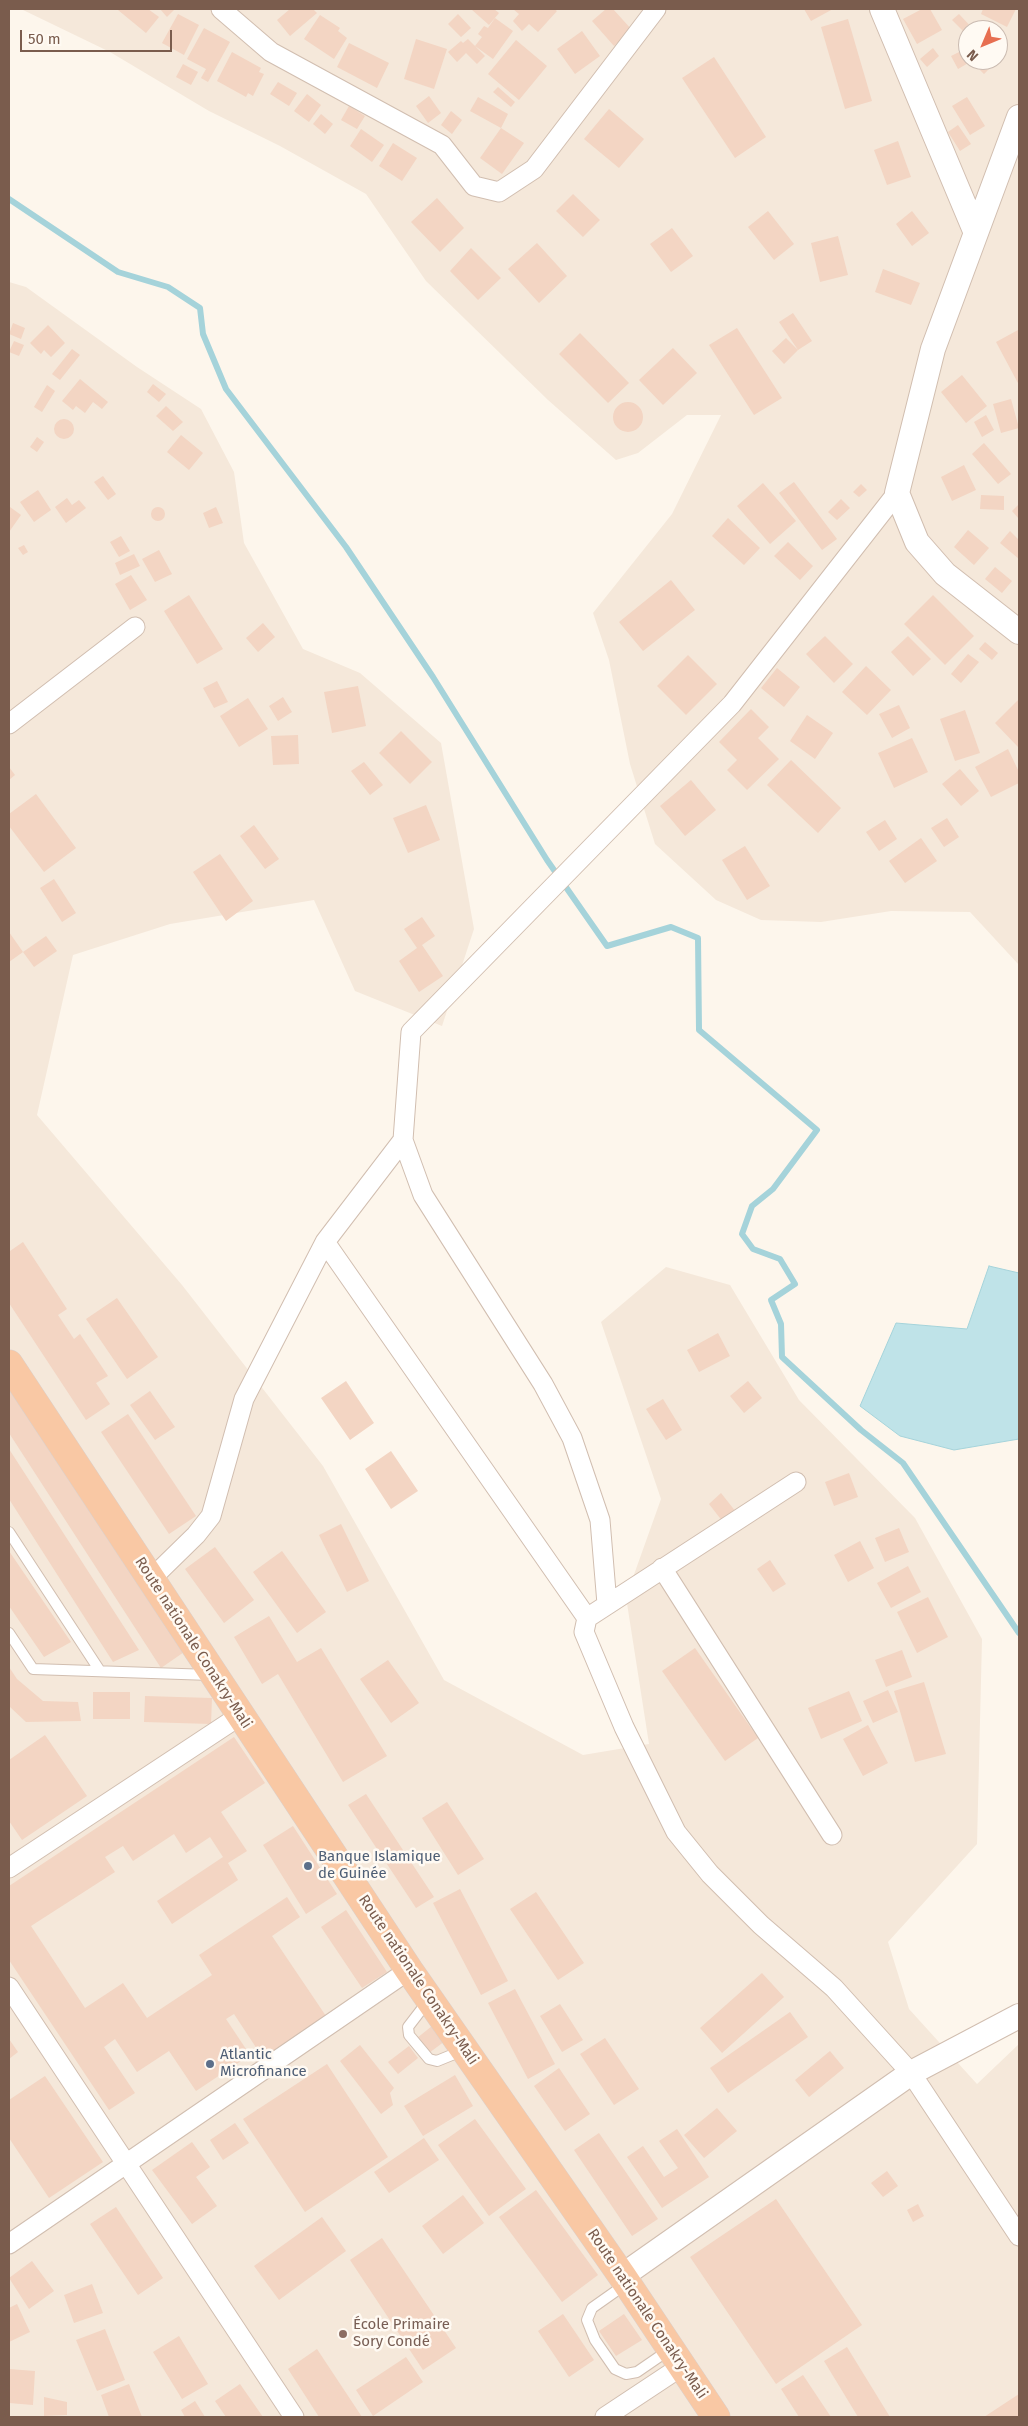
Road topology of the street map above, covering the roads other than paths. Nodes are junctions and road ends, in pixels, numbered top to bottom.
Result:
1 (221, 9) edge
2 (656, 9) edge
3 (882, 9) edge
4 (1019, 117) edge
5 (976, 233) junction
6 (897, 493) junction
7 (135, 627) dead end
8 (1018, 628) edge
9 (9, 724) edge
10 (403, 1140) junction
11 (325, 1242) junction
12 (9, 1364) edge
13 (796, 1482) dead end
14 (9, 1532) edge
15 (662, 1568) junction
16 (151, 1578) junction
17 (607, 1604) junction
18 (587, 1618) junction
19 (9, 1633) edge
20 (100, 1671) junction
21 (214, 1675) junction
22 (241, 1715) junction
23 (832, 1835) dead end
24 (9, 1868) edge
25 (409, 1970) junction
26 (9, 1987) edge
27 (430, 1999) junction
28 (1019, 2016) edge
29 (465, 2050) junction
30 (911, 2073) junction
31 (125, 2163) junction
32 (1019, 2236) edge
33 (9, 2244) edge
34 (624, 2279) junction
35 (676, 2357) junction
36 (294, 2417) edge
37 (605, 2417) edge
38 (716, 2417) edge

1 - 2 street
3 - 5 street
4 - 5 street
5 - 6 street
6 - 8 street
6 - 10 street
7 - 9 street
10 - 11 street
10 - 17 street
11 - 16 street
11 - 18 street
12 - 16 highway, Route nationale Conakry-Mali
13 - 15 street
14 - 20 lane
15 - 17 street
15 - 23 street
16 - 21 highway, Route nationale Conakry-Mali
17 - 18 street
18 - 30 street
19 - 20 lane
20 - 21 lane
21 - 22 highway, Route nationale Conakry-Mali
22 - 24 street
22 - 25 highway, Route nationale Conakry-Mali
25 - 27 highway, Route nationale Conakry-Mali
25 - 31 street
26 - 31 street
27 - 29 highway, Route nationale Conakry-Mali
27 - 29 lane
28 - 30 street
29 - 34 highway, Route nationale Conakry-Mali
30 - 32 street
30 - 34 street
31 - 33 street
31 - 36 street
34 - 35 highway, Route nationale Conakry-Mali
34 - 35 lane
35 - 37 street
35 - 38 highway, Route nationale Conakry-Mali

